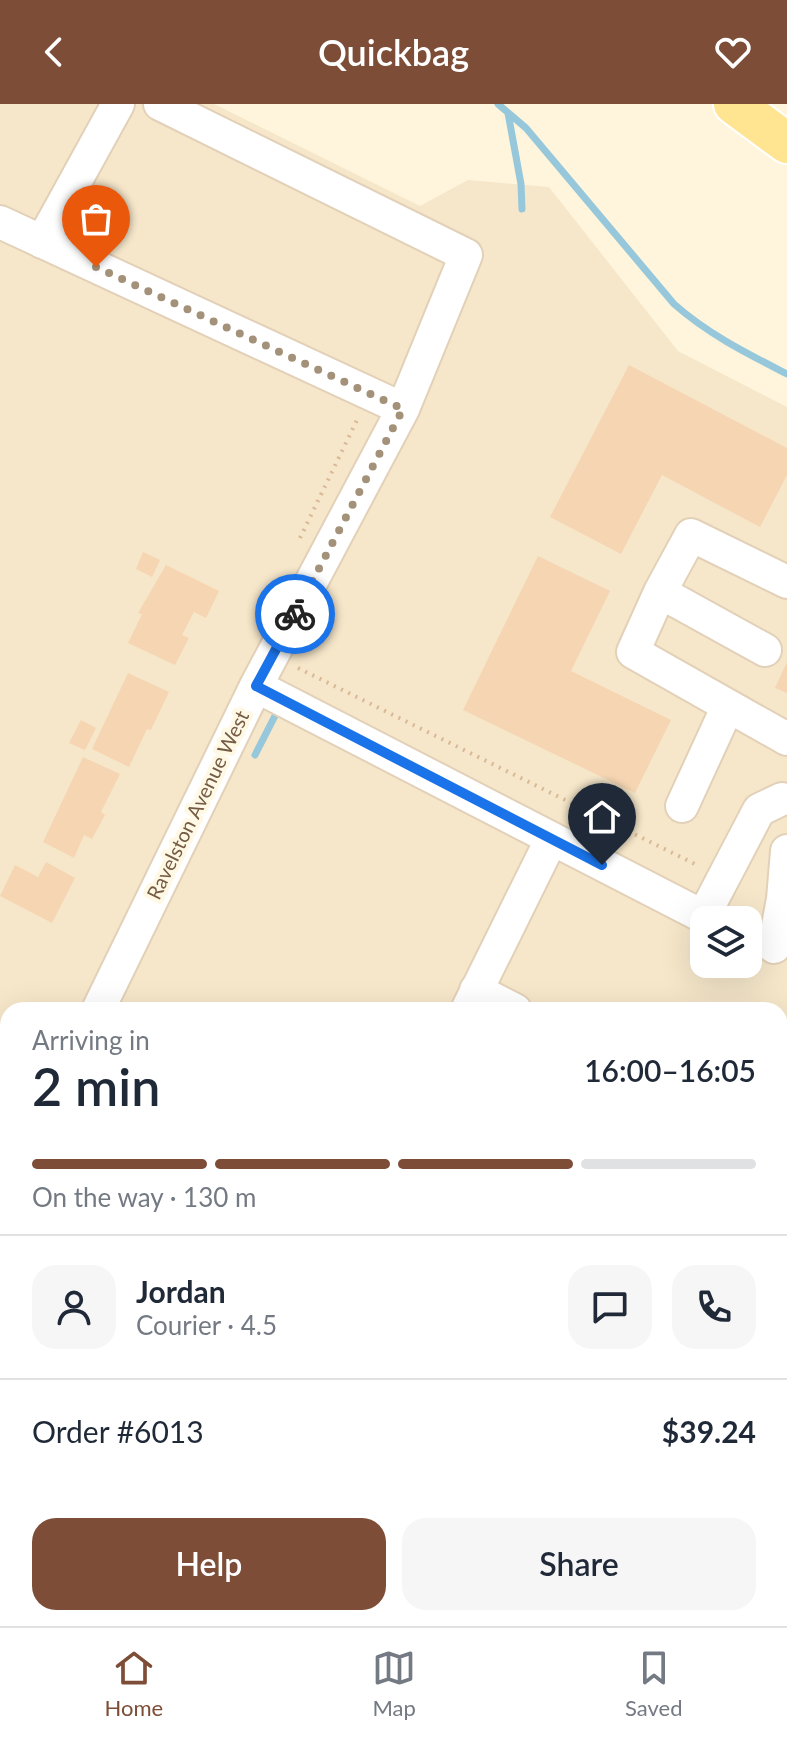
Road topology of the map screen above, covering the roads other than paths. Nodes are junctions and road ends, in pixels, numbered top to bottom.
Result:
1 (118, 104) edge
2 (160, 104) edge
3 (734, 104) edge
4 (787, 143) edge
5 (0, 222) edge
6 (42, 242) junction
7 (403, 409) junction
8 (786, 579) edge
9 (660, 592) junction
10 (765, 650) dead end
11 (256, 686) junction
12 (728, 706) junction
13 (787, 739) edge
14 (785, 798) edge
15 (682, 806) dead end
16 (551, 840) junction
17 (787, 851) edge
18 (712, 906) edge
19 (690, 910) edge
20 (770, 946) edge
21 (472, 1000) edge
22 (102, 1002) edge

1 - 6 street
2 - 7 street, Ravelston Avenue West
3 - 4 main road
5 - 6 street
6 - 7 street
7 - 11 street, Ravelston Avenue West
8 - 9 street
9 - 10 street
9 - 12 street
11 - 16 street
11 - 22 street, Ravelston Avenue West
12 - 13 street
12 - 15 street
14 - 18 street
16 - 19 street
16 - 21 street
17 - 20 street

